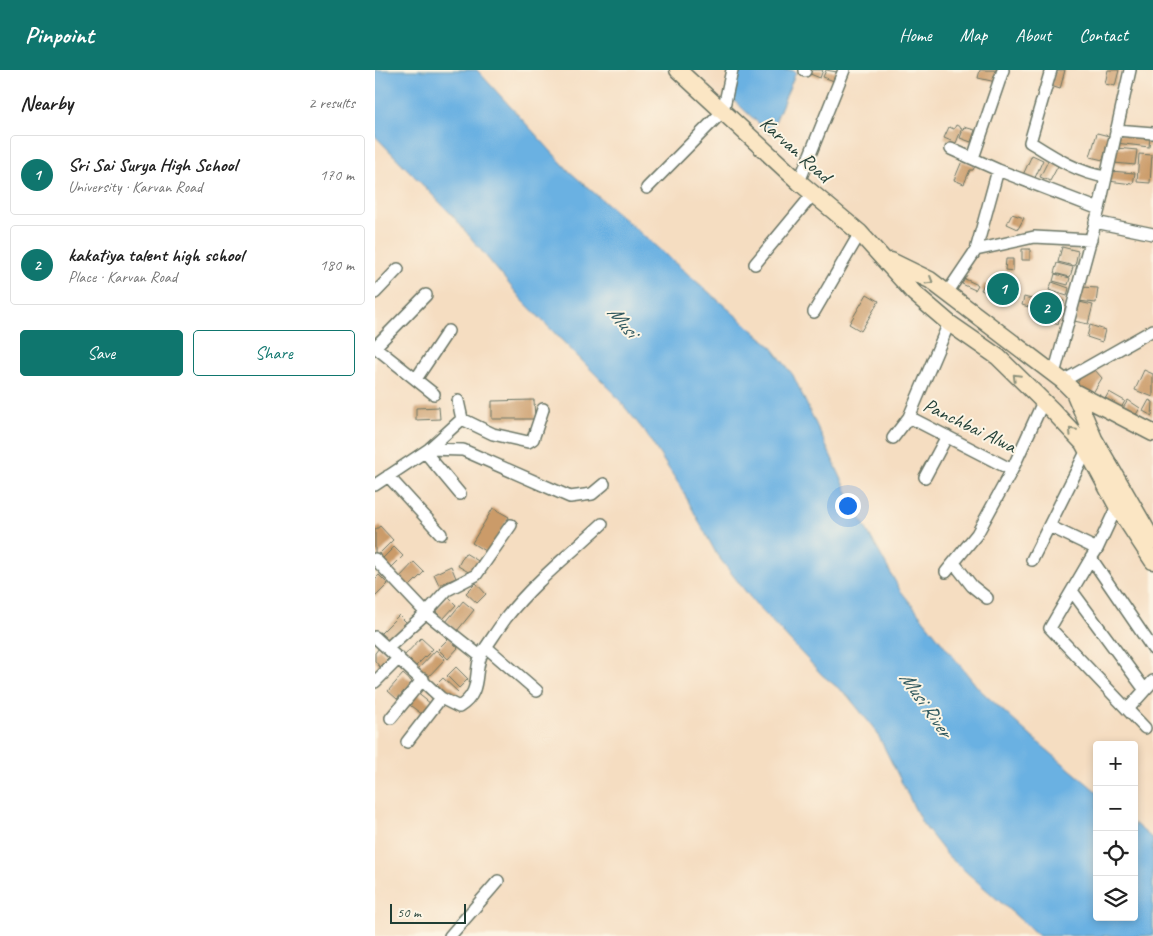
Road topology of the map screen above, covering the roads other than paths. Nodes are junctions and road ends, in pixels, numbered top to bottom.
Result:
1 (678, 70) edge
2 (732, 70) edge
3 (844, 70) edge
4 (1003, 70) edge
5 (1051, 70) edge
6 (1130, 70) edge
7 (723, 111) junction
8 (1116, 130) junction
9 (1153, 133) edge
10 (951, 149) dead end
11 (973, 158) junction
12 (998, 170) junction
13 (1106, 177) junction
14 (799, 182) junction
15 (647, 188) dead end
16 (813, 194) junction
17 (1099, 209) junction
18 (1095, 222) junction
19 (860, 233) junction
20 (1153, 234) edge
21 (1091, 240) junction
22 (976, 250) junction
23 (886, 260) junction
24 (755, 264) dead end
25 (398, 269) dead end
26 (375, 292) edge
27 (947, 293) junction
28 (426, 295) dead end
29 (813, 312) dead end
30 (949, 323) junction
31 (1153, 330) edge
32 (448, 331) dead end
33 (375, 347) edge
34 (416, 379) junction
35 (1064, 382) junction
36 (434, 394) dead end
37 (458, 401) dead end
38 (1047, 406) junction
39 (543, 409) dead end
40 (909, 416) junction
41 (462, 419) junction
42 (1153, 433) edge
43 (947, 436) junction
44 (893, 438) dead end
45 (1087, 450) junction
46 (427, 451) junction
47 (1012, 470) junction
48 (388, 476) junction
49 (925, 477) dead end
50 (604, 484) dead end
51 (375, 485) edge
52 (460, 494) dead end
53 (1117, 506) junction
54 (602, 524) dead end
55 (511, 525) dead end
56 (1049, 526) junction
57 (441, 534) dead end
58 (1153, 541) edge
59 (1094, 554) junction
60 (375, 559) edge
61 (1033, 560) dead end
62 (1153, 561) edge
63 (954, 563) junction
64 (947, 572) dead end
65 (1072, 591) junction
66 (987, 598) dead end
67 (426, 613) junction
68 (375, 637) edge
69 (388, 648) junction
70 (1153, 649) edge
71 (483, 651) junction
72 (399, 658) junction
73 (423, 679) junction
74 (1153, 681) edge
75 (375, 682) edge
76 (1145, 690) junction
77 (537, 691) dead end
78 (441, 698) junction
79 (1128, 709) junction
80 (391, 718) dead end
81 (1145, 728) dead end
82 (407, 742) dead end
83 (498, 881) dead end
84 (449, 936) edge

1 - 7 street, Karvan Road
2 - 7 street
3 - 14 street
4 - 11 street
5 - 13 street
6 - 8 street
7 - 14 street, Karvan Road
7 - 15 street
8 - 9 street
8 - 13 street
10 - 11 street
11 - 12 street
12 - 17 street
12 - 22 street
13 - 17 street
14 - 16 street, Karvan Road
16 - 19 street, Karvan Road
16 - 24 street
17 - 18 street
18 - 20 street
18 - 21 street
19 - 23 street, Karvan Road
19 - 29 street
21 - 22 street
21 - 35 street
22 - 27 street
23 -> 27 street, Karvan Road
23 - 30 street, Karvan Road
25 - 26 street
27 - 35 street, Karvan Road
28 - 33 street
38 -> 30 street, Karvan Road
30 - 40 street, Panchbai Alwa
31 - 35 street
32 - 34 street
33 - 34 street
34 - 36 street
35 - 38 street
35 - 42 street, Karvan Road
35 - 58 street
37 - 41 street
45 -> 38 street, Karvan Road
38 - 47 street, Panchbai Alwa
39 - 41 street
40 - 43 street, Panchbai Alwa
40 - 44 street
41 - 46 street
43 - 47 street, Panchbai Alwa
43 - 49 street
45 - 53 street, Karvan Road
45 - 56 street
46 - 48 street
46 - 50 street
46 - 52 street
47 - 63 street
48 - 51 street
48 - 57 street
53 - 59 street
53 - 62 street, Karvan Road
54 - 71 street
55 - 67 street
56 - 59 street
56 - 61 street
59 - 65 street
59 - 70 street
60 - 67 street
63 - 64 street
63 - 66 street
65 - 76 street
65 - 79 street
67 - 69 street
67 - 71 street
68 - 69 street
69 - 72 street
71 - 77 street
71 - 78 street
72 - 73 street
72 - 75 street
73 - 78 street
73 - 80 street
74 - 76 street
76 - 79 street
78 - 82 street
79 - 81 street
83 - 84 street

